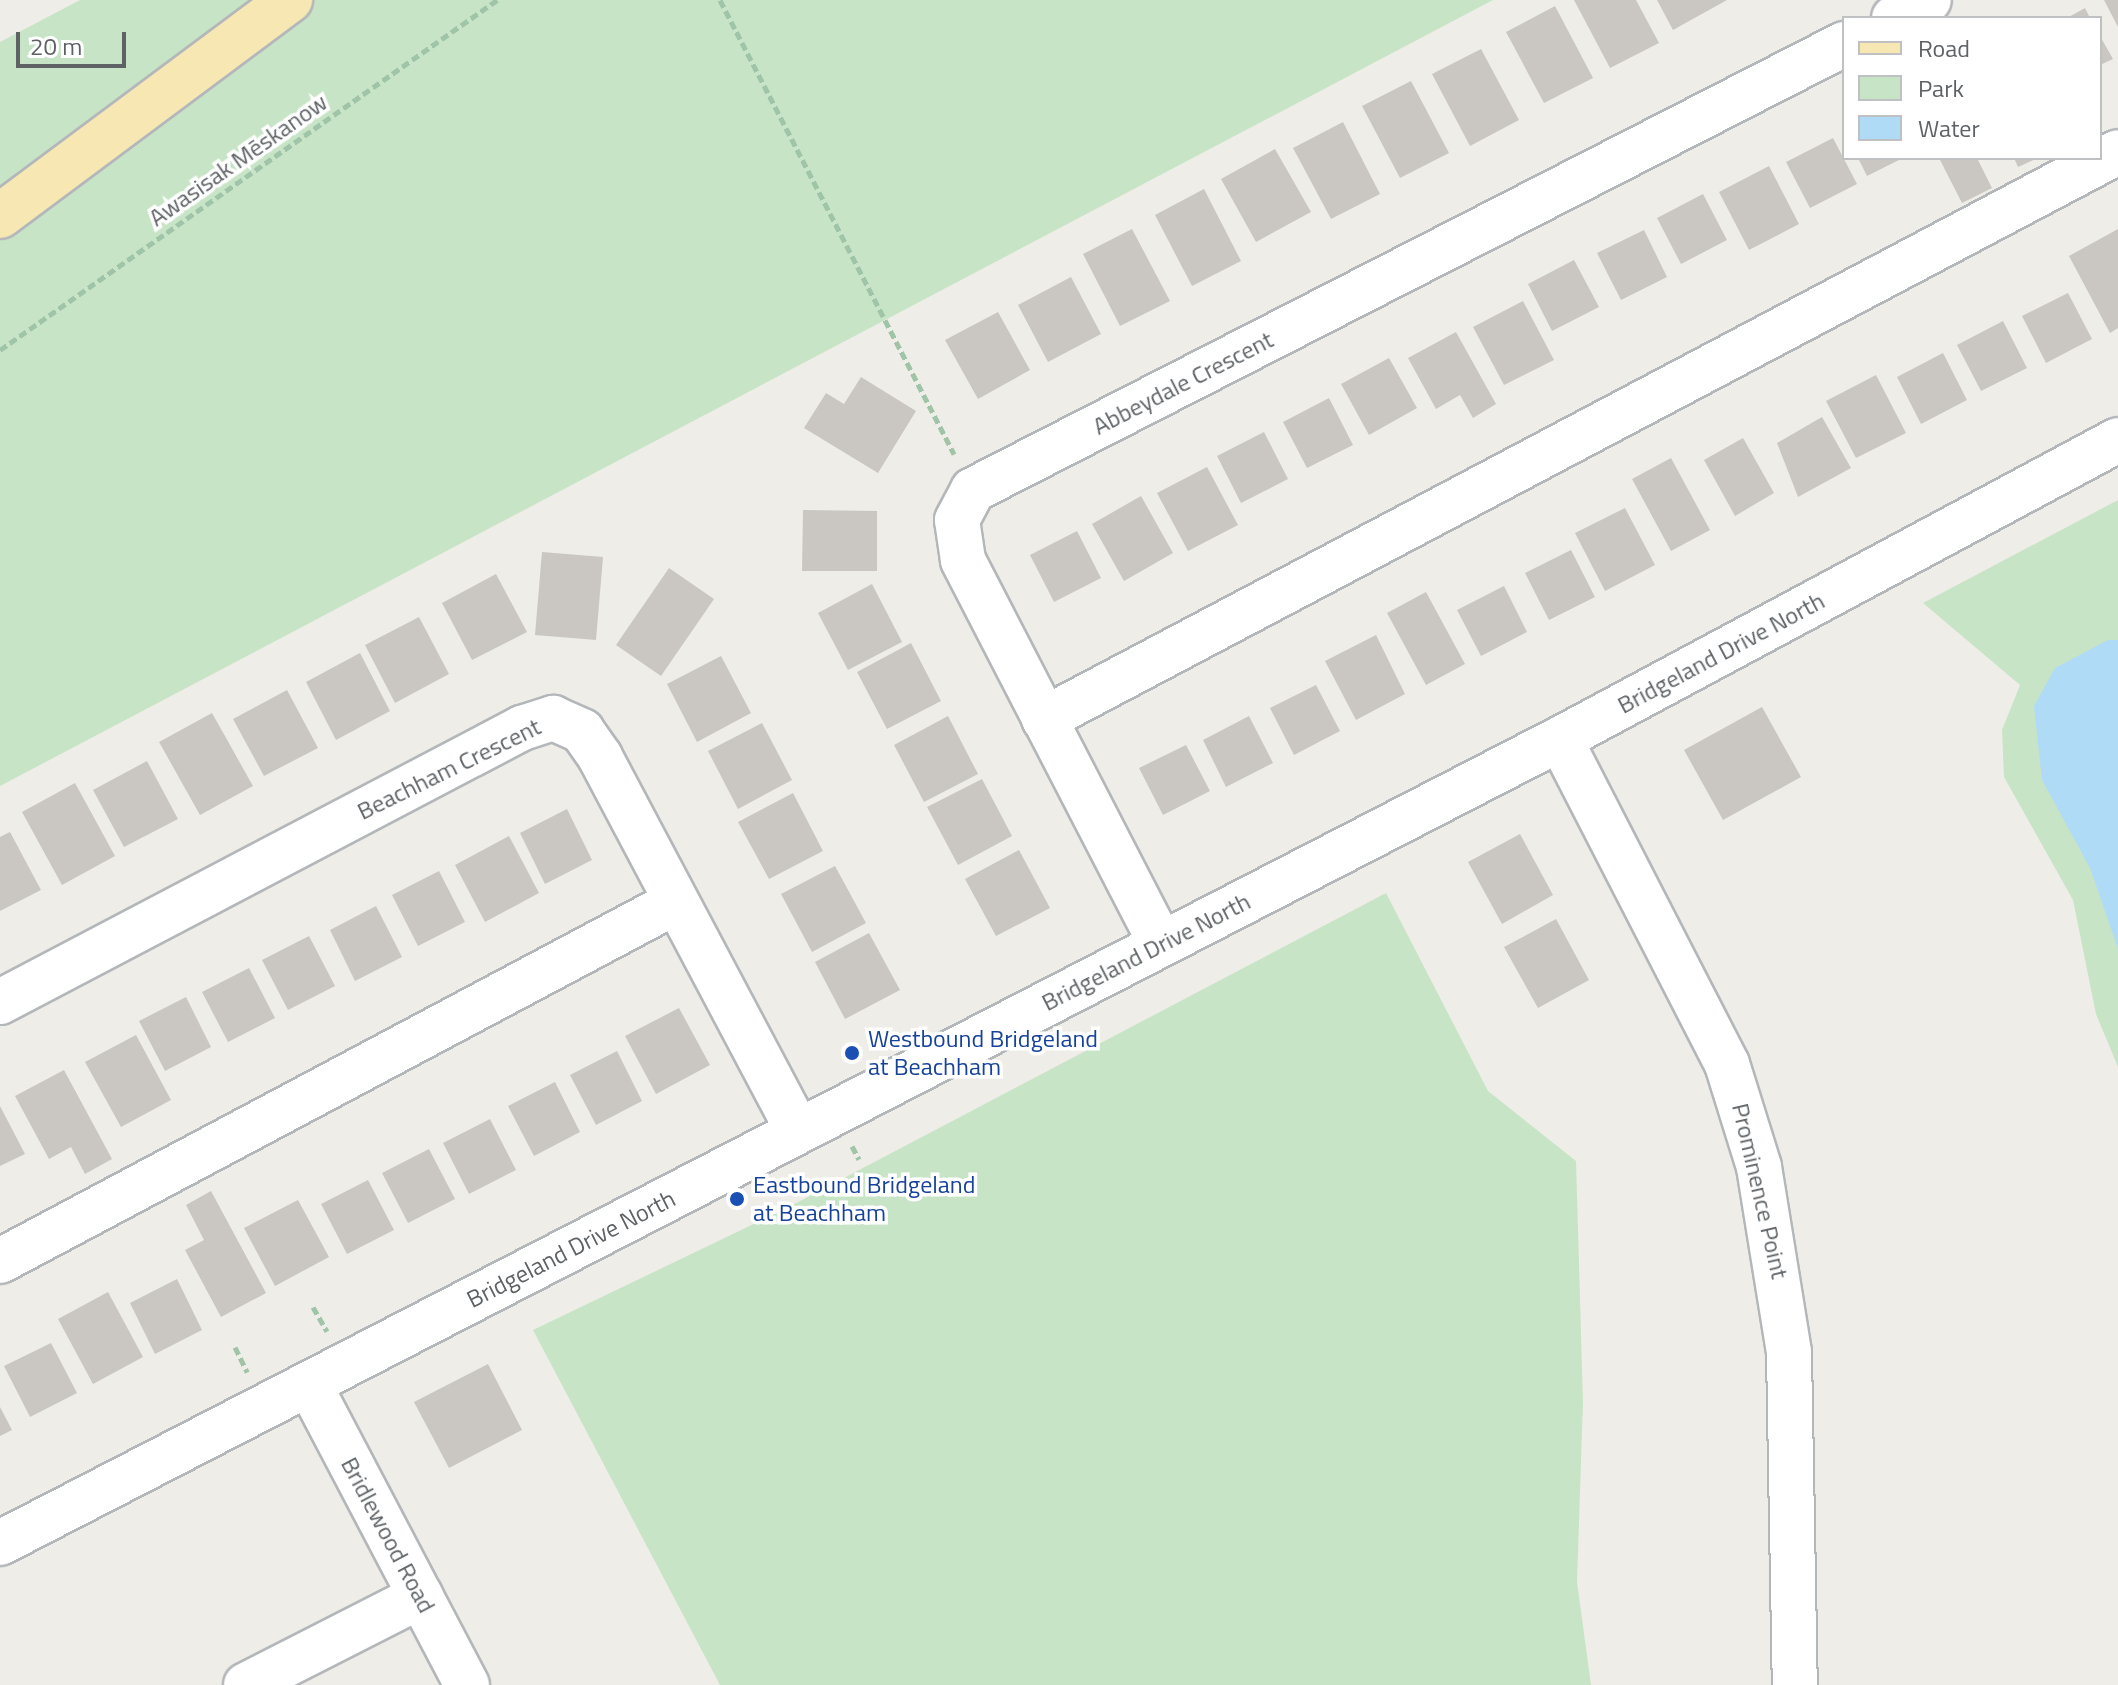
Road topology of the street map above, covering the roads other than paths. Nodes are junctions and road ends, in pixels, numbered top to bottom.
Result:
1 (290, 0) edge
2 (1929, 0) edge
3 (1898, 16) edge
4 (1842, 45) edge
5 (2118, 152) edge
6 (0, 216) edge
7 (2118, 440) edge
8 (1044, 719) junction
9 (1560, 739) junction
10 (674, 903) junction
11 (1161, 944) junction
12 (0, 1002) edge
13 (798, 1131) junction
14 (0, 1261) edge
15 (309, 1384) junction
16 (0, 1543) edge
17 (421, 1596) junction
18 (246, 1685) edge
19 (467, 1685) edge
20 (1795, 1685) edge

1 - 6 main road
2 - 3 street
4 - 8 street, Abbeydale Crescent
5 - 8 street
7 - 9 street, Bridgeland Drive North
8 - 11 street
9 - 11 street, Bridgeland Drive North
9 - 20 street, Prominence Point
10 - 12 street, Beachham Crescent
10 - 13 street, Beachham Crescent
10 - 14 street
11 - 13 street, Bridgeland Drive North
13 - 15 street, Bridgeland Drive North
15 - 16 street, Bridgeland Drive North
15 - 17 street, Bridlewood Road
17 - 18 street
17 - 19 street, Bridlewood Road

